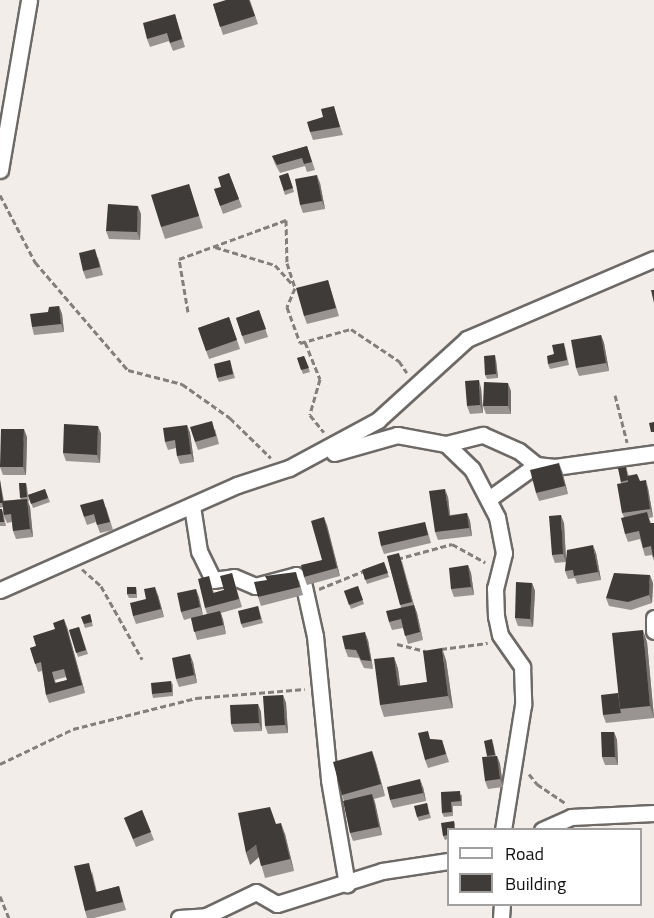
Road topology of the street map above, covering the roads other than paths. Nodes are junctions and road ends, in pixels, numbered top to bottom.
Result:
1 (29, 0) edge
2 (0, 171) edge
3 (654, 259) edge
4 (446, 444) junction
5 (654, 453) edge
6 (537, 465) junction
7 (286, 469) junction
8 (490, 498) junction
9 (192, 506) junction
10 (0, 590) edge
11 (654, 618) edge
12 (654, 632) edge
13 (654, 813) edge
14 (503, 828) edge
15 (546, 828) edge
16 (447, 861) edge
17 (347, 884) junction
18 (206, 917) edge
19 (179, 918) edge

1 - 2 street
3 - 7 street
4 - 6 street
4 - 7 street
4 - 8 street
5 - 6 street
6 - 8 street
7 - 9 street
8 - 14 street
9 - 10 street
9 - 17 street
11 - 12 street
13 - 15 street
16 - 17 street
17 - 18 street
18 - 19 street

